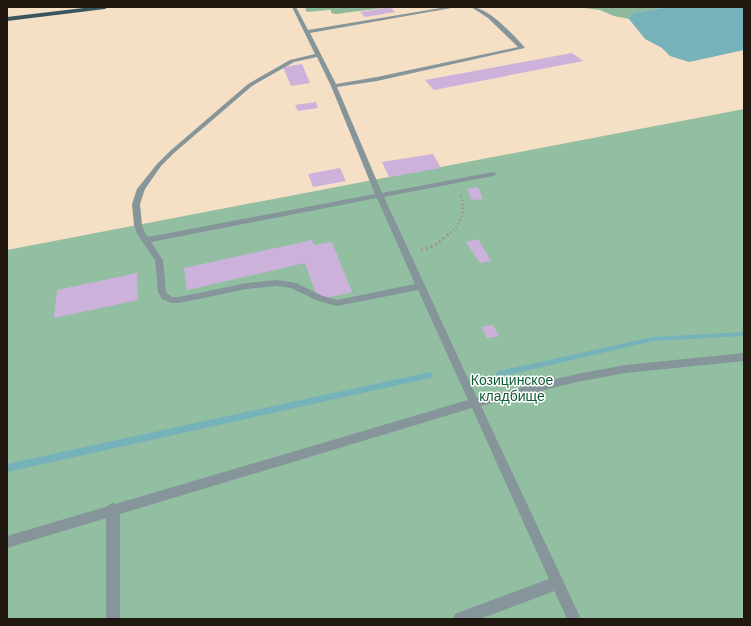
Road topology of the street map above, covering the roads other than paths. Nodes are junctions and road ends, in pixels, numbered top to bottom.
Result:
1 (105, 7) edge
2 (294, 7) edge
3 (455, 7) edge
4 (473, 7) edge
5 (7, 19) edge
6 (307, 32) junction
7 (319, 55) junction
8 (334, 86) junction
9 (493, 174) dead end
10 (379, 195) junction
11 (146, 240) junction
12 (420, 286) junction
13 (744, 357) edge
14 (474, 403) junction
15 (113, 510) junction
16 (7, 542) edge
17 (557, 582) junction
18 (113, 619) edge
19 (460, 619) edge
20 (574, 619) edge

1 - 5 main road
2 - 6 lane
3 - 6 lane
4 - 8 lane
6 - 7 lane
7 - 8 lane
7 - 11 lane
8 - 10 lane
9 - 10 lane
10 - 11 lane
10 - 12 lane
11 - 12 lane
12 - 14 lane
13 - 14 lane
14 - 15 lane
14 - 17 lane
15 - 16 lane
15 - 18 street
17 - 19 street
17 - 20 lane

